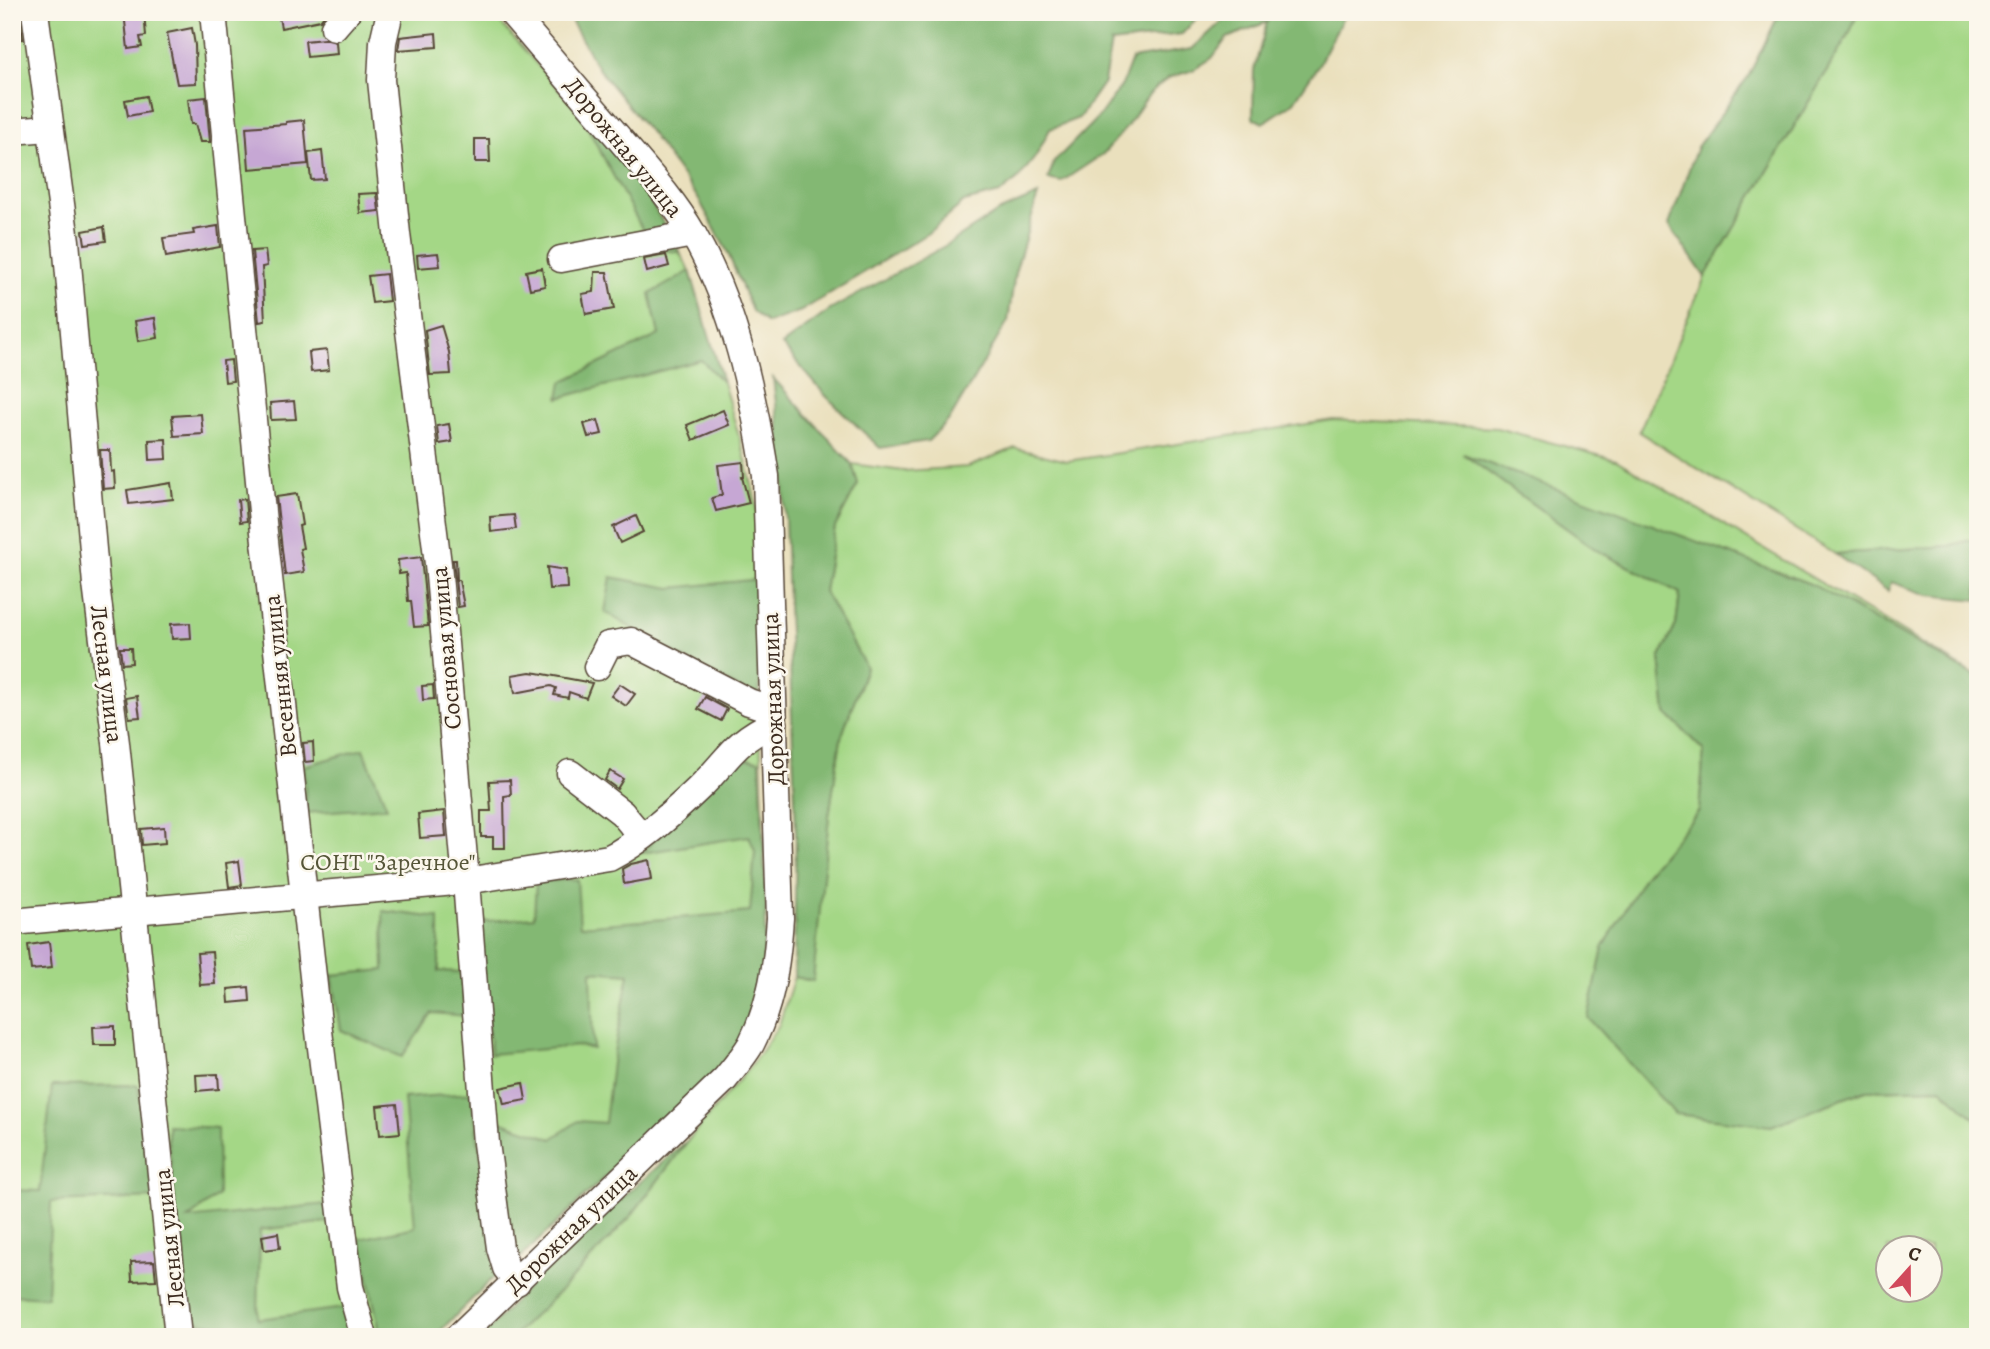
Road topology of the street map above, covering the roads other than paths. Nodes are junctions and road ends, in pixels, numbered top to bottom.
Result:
1 (35, 12) edge
2 (213, 12) edge
3 (390, 12) edge
4 (511, 12) edge
5 (49, 128) junction
6 (12, 131) edge
7 (693, 234) junction
8 (561, 259) dead end
9 (597, 667) dead end
10 (774, 717) junction
11 (570, 773) dead end
12 (642, 837) junction
13 (466, 881) junction
14 (303, 897) junction
15 (134, 912) junction
16 (12, 922) edge
17 (517, 1282) junction
18 (178, 1337) edge
19 (364, 1337) edge
20 (458, 1337) edge

1 - 5 street, Лесная улица
2 - 14 street, Весенняя улица
3 - 13 street, Сосновая улица
4 - 7 street, Дорожная улица
5 - 6 street
5 - 15 street, Лесная улица
7 - 8 street
7 - 10 street, Дорожная улица
9 - 10 street
10 - 12 street
10 - 17 street, Дорожная улица
11 - 12 street
12 - 13 street
13 - 14 street
13 - 17 street, Сосновая улица
14 - 15 street
14 - 19 street, Весенняя улица
15 - 16 street
15 - 18 street, Лесная улица
17 - 20 street, Дорожная улица

